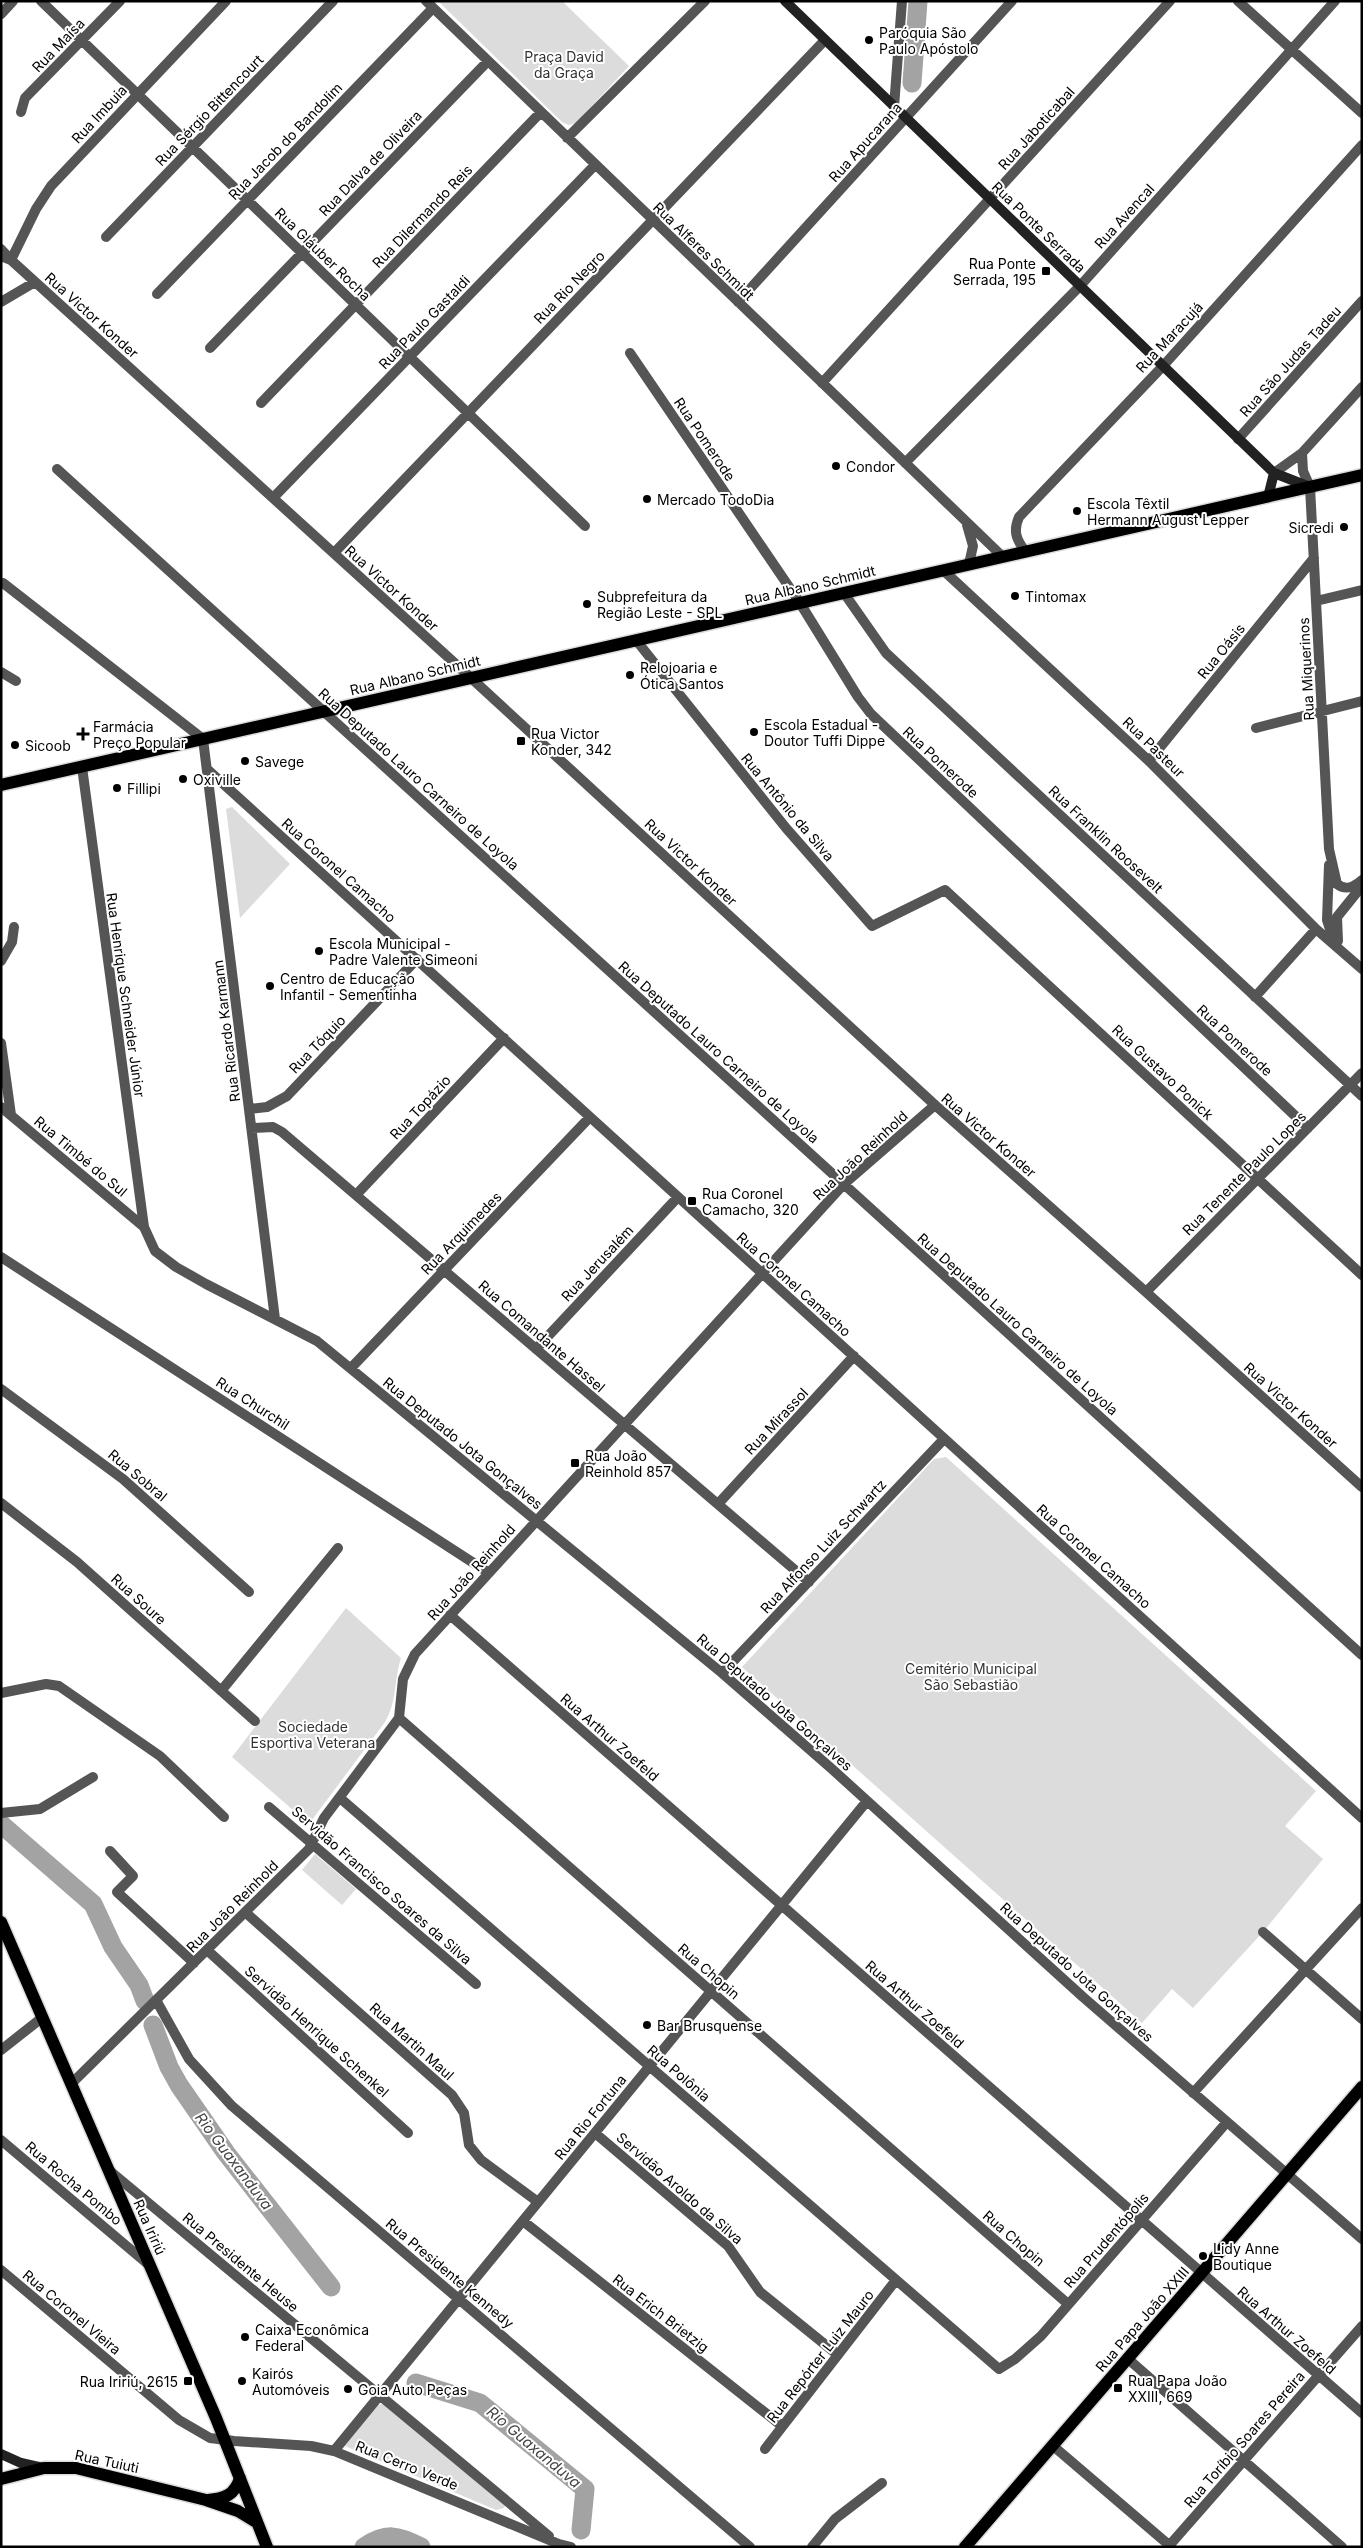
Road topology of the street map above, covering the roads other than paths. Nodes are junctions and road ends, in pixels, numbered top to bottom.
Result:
1 (14, 1) edge
2 (41, 1) edge
3 (120, 1) edge
4 (226, 1) edge
5 (333, 1) edge
6 (705, 1) edge
7 (785, 1) edge
8 (902, 1) edge
9 (1012, 1) edge
10 (1170, 1) edge
11 (1238, 1) edge
12 (1335, 1) edge
13 (429, 5) edge
14 (1, 14) edge
15 (82, 40) junction
16 (825, 40) junction
17 (1291, 50) junction
18 (488, 61) junction
19 (137, 93) junction
20 (894, 106) junction
21 (21, 112) dead end
22 (541, 112) junction
23 (1362, 113) edge
24 (906, 118) junction
25 (567, 138) junction
26 (1362, 145) edge
27 (193, 147) junction
28 (595, 165) junction
29 (990, 199) junction
30 (247, 200) junction
31 (652, 220) junction
32 (106, 237) dead end
33 (1, 249) edge
34 (302, 253) junction
35 (6, 258) edge
36 (35, 282) junction
37 (1080, 286) junction
38 (157, 294) dead end
39 (1362, 301) edge
40 (1, 302) edge
41 (738, 302) junction
42 (356, 305) junction
43 (210, 348) dead end
44 (630, 353) dead end
45 (410, 357) junction
46 (1163, 366) junction
47 (822, 383) junction
48 (1362, 387) edge
49 (261, 403) dead end
50 (468, 413) junction
51 (1238, 439) junction
52 (1302, 453) junction
53 (905, 463) junction
54 (57, 469) dead end
55 (1274, 473) junction
56 (1362, 475) edge
57 (1310, 487) junction
58 (1268, 497) junction
59 (273, 498) junction
60 (964, 520) junction
61 (585, 526) dead end
62 (1025, 551) junction
63 (334, 553) junction
64 (1002, 556) junction
65 (1314, 558) junction
66 (970, 564) junction
67 (943, 570) junction
68 (3, 583) dead end
69 (1362, 590) edge
70 (844, 593) junction
71 (1316, 601) junction
72 (800, 603) junction
73 (636, 640) junction
74 (1, 672) edge
75 (470, 677) junction
76 (16, 681) dead end
77 (1362, 701) edge
78 (323, 711) junction
79 (1322, 711) junction
80 (1256, 728) dead end
81 (204, 739) junction
82 (1149, 761) junction
83 (82, 767) junction
84 (208, 770) junction
85 (1, 785) edge
86 (1329, 849) junction
87 (1362, 880) edge
88 (1362, 886) edge
89 (946, 890) joint
90 (1294, 906) junction
91 (1327, 911) junction
92 (14, 927) dead end
93 (1316, 929) junction
94 (1338, 948) junction
95 (417, 960) junction
96 (1, 961) edge
97 (1362, 969) edge
98 (1255, 997) junction
99 (504, 1038) junction
100 (1, 1042) edge
101 (1362, 1073) edge
102 (1350, 1085) junction
103 (1362, 1096) edge
104 (935, 1105) junction
105 (1, 1106) edge
106 (249, 1109) junction
107 (11, 1115) junction
108 (590, 1117) junction
109 (252, 1128) junction
110 (1308, 1128) junction
111 (1258, 1179) junction
112 (844, 1184) junction
113 (356, 1195) junction
114 (678, 1197) junction
115 (144, 1227) junction
116 (1, 1257) edge
117 (444, 1270) junction
118 (762, 1274) junction
119 (1362, 1275) edge
120 (1146, 1292) junction
121 (275, 1319) junction
122 (536, 1349) junction
123 (854, 1356) junction
124 (351, 1368) junction
125 (1, 1389) edge
126 (624, 1424) junction
127 (944, 1439) junction
128 (1362, 1488) edge
129 (1, 1503) edge
130 (718, 1504) junction
131 (536, 1520) junction
132 (338, 1548) dead end
133 (489, 1573) junction
134 (809, 1582) junction
135 (249, 1592) dead end
136 (450, 1615) junction
137 (1362, 1655) edge
138 (722, 1673) junction
139 (221, 1691) junction
140 (1, 1693) edge
141 (399, 1718) junction
142 (255, 1721) dead end
143 (93, 1777) dead end
144 (340, 1798) junction
145 (868, 1801) junction
146 (269, 1807) dead end
147 (1, 1813) edge
148 (224, 1818) dead end
149 (1362, 1818) edge
150 (312, 1844) junction
151 (110, 1851) dead end
152 (782, 1906) junction
153 (1362, 1908) edge
154 (245, 1912) junction
155 (1, 1922) edge
156 (1262, 1932) dead end
157 (5, 1941) edge
158 (207, 1950) junction
159 (194, 1962) junction
160 (1305, 1970) junction
161 (476, 1984) dead end
162 (711, 1992) junction
163 (150, 2006) junction
164 (42, 2017) junction
165 (1362, 2019) edge
166 (1, 2050) edge
167 (650, 2066) junction
168 (72, 2084) junction
169 (1362, 2087) edge
170 (1194, 2093) junction
171 (1227, 2122) junction
172 (408, 2133) dead end
173 (595, 2133) junction
174 (1, 2140) edge
175 (109, 2171) junction
176 (1287, 2174) junction
177 (538, 2202) junction
178 (1141, 2220) junction
179 (523, 2221) junction
180 (1362, 2239) edge
181 (151, 2267) junction
182 (1, 2270) edge
183 (1202, 2273) junction
184 (896, 2280) junction
185 (459, 2298) junction
186 (1068, 2304) junction
187 (1362, 2326) edge
188 (838, 2355) junction
189 (1128, 2358) junction
190 (999, 2369) joint
191 (1319, 2375) junction
192 (379, 2395) junction
193 (1362, 2413) edge
194 (782, 2426) junction
195 (225, 2440) junction
196 (1052, 2445) junction
197 (765, 2449) dead end
198 (334, 2450) junction
199 (1, 2454) edge
200 (1244, 2460) junction
201 (44, 2468) junction
202 (240, 2478) junction
203 (1, 2479) edge
204 (882, 2483) dead end
205 (206, 2500) junction
206 (256, 2522) junction
207 (560, 2545) edge
208 (1168, 2546) edge
209 (267, 2547) edge
210 (571, 2547) edge
211 (750, 2547) edge
212 (812, 2547) edge
213 (965, 2547) edge
214 (1342, 2547) edge

1 - 14 street
2 - 15 street, Rua Gláuber Rocha
3 - 15 street, Rua Maísa
4 - 19 street, Rua Imbuia
5 - 27 street, Rua Sérgio Bittencourt
6 - 25 street
7 - 16 street, Rua Ponte Serrada
8 - 20 street
9 - 24 street, Rua Apucarana
10 - 29 street, Rua Jaboticabal
11 - 17 street
12 - 17 street, Rua Avencal
13 - 18 street, Rua Alferes Schmidt
13 - 30 street, Rua Jacob do Bandolim
15 - 19 street, Rua Gláuber Rocha
15 - 21 street, Rua Maísa
16 - 20 street, Rua Ponte Serrada
16 - 31 street, Rua Rio Negro
17 - 23 street
17 - 37 street, Rua Avencal
18 - 22 street, Rua Alferes Schmidt
18 - 34 street, Rua Dalva de Oliveira
19 - 27 street, Rua Gláuber Rocha
19 - 35 street, Rua Imbuia
20 - 24 street, Rua Ponte Serrada
22 - 25 street, Rua Alferes Schmidt
22 - 42 street, Rua Dilermando Reis
24 - 29 street, Rua Ponte Serrada
24 - 41 street, Rua Apucarana
25 - 28 street, Rua Alferes Schmidt
26 - 46 street, Rua Maracujá
27 - 30 street, Rua Gláuber Rocha
27 - 32 street, Rua Sérgio Bittencourt
28 - 31 street, Rua Alferes Schmidt
28 - 45 street, Rua Paulo Gastaldi
29 - 37 street, Rua Ponte Serrada
29 - 47 street, Rua Jaboticabal
30 - 34 street, Rua Gláuber Rocha
30 - 38 street, Rua Jacob do Bandolim
31 - 41 street, Rua Alferes Schmidt
31 - 50 street, Rua Rio Negro
33 - 35 street, Rua Victor Konder
34 - 42 street, Rua Gláuber Rocha
34 - 43 street, Rua Dalva de Oliveira
35 - 36 street, Rua Victor Konder
36 - 40 street
36 - 59 street, Rua Victor Konder
37 - 46 street, Rua Ponte Serrada
37 - 53 street, Rua Avencal
39 - 51 street, Rua São Judas Tadeu
41 - 47 street, Rua Alferes Schmidt
42 - 45 street, Rua Gláuber Rocha
42 - 49 street, Rua Dilermando Reis
44 - 72 street, Rua Pomerode
45 - 50 street, Rua Gláuber Rocha
45 - 59 street, Rua Paulo Gastaldi
46 - 51 street, Rua Ponte Serrada
46 - 62 street, Rua Maracujá
47 - 53 street, Rua Alferes Schmidt
48 - 52 street
50 - 61 street, Rua Gláuber Rocha
50 - 63 street, Rua Rio Negro
51 - 55 street, Rua Ponte Serrada
52 - 55 street
52 - 57 street, Rua Miquerinos
53 - 60 street, Rua Alferes Schmidt
54 - 78 street, Rua Deputado Lauro Carneiro de Loyola
55 - 57 street, Rua Ponte Serrada
55 - 58 street
56 - 57 main road, Rua Albano Schmidt
57 - 58 main road, Rua Albano Schmidt
57 - 65 street, Rua Miquerinos
58 - 62 main road, Rua Albano Schmidt
59 - 63 street, Rua Victor Konder
60 - 64 street, Rua Alferes Schmidt
60 - 66 street, Rua Alferes Schmidt
62 - 64 main road, Rua Albano Schmidt
63 - 75 street, Rua Victor Konder
64 - 66 main road, Rua Albano Schmidt
65 - 71 street, Rua Miquerinos
65 - 82 street, Rua Oásis
66 - 67 main road, Rua Albano Schmidt
67 - 70 main road, Rua Albano Schmidt
67 - 82 street, Rua Pasteur
68 - 81 street
69 - 71 street
70 - 72 main road, Rua Albano Schmidt
70 - 98 street, Rua Franklin Roosevelt
71 - 79 street, Rua Miquerinos
72 - 73 main road, Rua Albano Schmidt
72 - 110 street, Rua Pomerode
73 - 75 main road, Rua Albano Schmidt
73 - 89 street, Rua Antônio da Silva
74 - 76 street
75 - 78 main road, Rua Albano Schmidt
75 - 104 street, Rua Victor Konder
77 - 79 street
78 - 81 main road, Rua Albano Schmidt
78 - 112 street, Rua Deputado Lauro Carneiro de Loyola
79 - 80 street
79 - 86 street, Rua Miquerinos
81 - 83 main road, Rua Albano Schmidt
81 - 84 street, Rua Ricardo Karmann
82 - 90 street, Rua Pasteur
83 - 85 main road, Rua Albano Schmidt
83 - 115 street, Rua Henrique Schneider Júnior
84 - 95 street, Rua Coronel Camacho
84 - 106 street, Rua Ricardo Karmann
86 - 87 street, Rua Miquerinos
86 - 91 street, Rua Miquerinos
88 - 94 street
89 - 111 street, Rua Gustavo Ponick
90 - 91 street
90 - 93 street, Rua Pasteur
91 - 94 street, Rua Miquerinos
92 - 96 street
93 - 94 street, Rua Pasteur
93 - 98 street
94 - 97 street, Rua Pasteur
95 - 99 street, Rua Coronel Camacho
95 - 106 street, Rua Tóquio
98 - 102 street, Rua Franklin Roosevelt
99 - 108 street, Rua Coronel Camacho
99 - 113 street, Rua Topázio
100 - 107 street
101 - 102 street, Rua Tenente Paulo Lopes
102 - 103 street, Rua Franklin Roosevelt
102 - 110 street, Rua Tenente Paulo Lopes
104 - 112 street, Rua João Reinhold
104 - 120 street, Rua Victor Konder
105 - 107 street, Rua Timbé do Sul
106 - 109 street, Rua Ricardo Karmann
107 - 115 street, Rua Timbé do Sul
108 - 114 street, Rua Coronel Camacho
108 - 117 street, Rua Arquimedes
109 - 113 street, Rua Comandante Hassel
109 - 121 street, Rua Ricardo Karmann
110 - 111 street, Rua Tenente Paulo Lopes
111 - 119 street, Rua Gustavo Ponick
111 - 120 street, Rua Tenente Paulo Lopes
112 - 118 street, Rua João Reinhold
112 - 137 street, Rua Deputado Lauro Carneiro de Loyola
113 - 117 street, Rua Comandante Hassel
114 - 118 street, Rua Coronel Camacho
114 - 122 street, Rua Jerusalém
115 - 121 street, Rua Deputado Jota Gonçalves
116 - 133 street, Rua Churchil
117 - 122 street, Rua Comandante Hassel
117 - 124 street, Rua Arquimedes
118 - 123 street, Rua Coronel Camacho
118 - 126 street, Rua João Reinhold
120 - 128 street, Rua Victor Konder
121 - 124 street, Rua Deputado Jota Gonçalves
122 - 126 street, Rua Comandante Hassel
123 - 127 street, Rua Coronel Camacho
123 - 130 street, Rua Mirassol
124 - 131 street, Rua Deputado Jota Gonçalves
125 - 135 street, Rua Sobral
126 - 130 street, Rua Comandante Hassel
126 - 131 street, Rua João Reinhold
127 - 134 street, Rua Alfonso Luiz Schwartz
127 - 149 street, Rua Coronel Camacho
129 - 139 street, Rua Soure
130 - 134 street, Rua Comandante Hassel
131 - 133 street, Rua João Reinhold
131 - 138 street, Rua Deputado Jota Gonçalves
132 - 139 street
133 - 136 street, Rua João Reinhold
134 - 138 street, Rua Alfonso Luiz Schwartz
136 - 141 street, Rua João Reinhold
136 - 152 street, Rua Arthur Zoefeld
138 - 145 street, Rua Deputado Jota Gonçalves
139 - 142 street, Rua Soure
140 - 148 street
141 - 144 street, Rua João Reinhold
141 - 162 street, Rua Chopin
143 - 147 street
144 - 150 street, Rua João Reinhold
144 - 167 street, Rua Polônia
145 - 152 street, Rua Rio Fortuna
145 - 170 street, Rua Deputado Jota Gonçalves
146 - 150 street, Servidão Francisco Soares da Silva
150 - 154 street, Rua João Reinhold
150 - 161 street, Servidão Francisco Soares da Silva
151 - 159 street
152 - 162 street, Rua Rio Fortuna
152 - 178 street, Rua Arthur Zoefeld
153 - 160 street
154 - 158 street, Rua João Reinhold
154 - 177 street, Rua Martin Maul
155 - 157 main road, Rua Iririú
156 - 160 street
157 - 164 main road, Rua Iririú
158 - 159 street, Rua João Reinhold
158 - 172 street, Servidão Henrique Schenkel
159 - 163 street, Rua João Reinhold
160 - 165 street
160 - 170 street
162 - 167 street, Rua Rio Fortuna
162 - 186 street, Rua Chopin
163 - 168 street, Rua João Reinhold
163 - 185 street, Rua Presidente Kennedy
164 - 166 street
164 - 168 main road, Rua Iririú
167 - 173 street, Rua Rio Fortuna
167 - 184 street, Rua Polônia
168 - 175 main road, Rua Iririú
169 - 176 main road, Rua Papa João XXIII
170 - 171 street, Rua Deputado Jota Gonçalves
171 - 176 street, Rua Deputado Jota Gonçalves
171 - 178 street, Rua Prudentópolis
173 - 177 street, Rua Rio Fortuna
173 - 188 street, Servidão Aroldo da Silva
174 - 181 street, Rua Rocha Pombo
175 - 181 main road, Rua Iririú
175 - 192 street, Rua Presidente Heuse
176 - 180 street, Rua Deputado Jota Gonçalves
176 - 183 main road, Rua Papa João XXIII
177 - 179 street, Rua Rio Fortuna
178 - 183 street, Rua Arthur Zoefeld
178 - 186 street, Rua Prudentópolis
179 - 185 street, Rua Rio Fortuna
179 - 194 street, Rua Erich Brietzig
181 - 195 main road, Rua Iririú
182 - 195 street, Rua Coronel Vieira
183 - 189 main road, Rua Papa João XXIII
183 - 191 street, Rua Arthur Zoefeld
184 - 188 street, Rua Repórter Luiz Mauro
184 - 190 street, Rua Polônia
185 - 192 street, Rua Rio Fortuna
185 - 211 street, Rua Presidente Kennedy
186 - 190 street, Rua Prudentópolis
187 - 191 street, Rua Toríbio Soares Pereira
188 - 194 street, Rua Repórter Luiz Mauro
189 - 196 main road, Rua Papa João XXIII
189 - 200 street
191 - 193 street, Rua Arthur Zoefeld
191 - 200 street, Rua Toríbio Soares Pereira
192 - 198 street, Rua Rio Fortuna
192 - 207 street, Rua Presidente Heuse
194 - 197 street, Rua Repórter Luiz Mauro
195 - 198 street, Rua Cerro Verde
195 - 202 main road, Rua Iririú
196 - 208 street
196 - 213 main road, Rua Papa João XXIII
198 - 207 street, Rua Cerro Verde
199 - 201 street
200 - 208 street, Rua Toríbio Soares Pereira
200 - 214 street
201 - 203 main road, Rua Tuiuti
201 - 205 main road, Rua Tuiuti
202 - 205 main road, Rua Tuiuti
202 - 206 main road, Rua Iririú
204 - 212 street
205 - 206 main road, Rua Tuiuti
206 - 209 main road, Rua Iririú
207 - 210 street, Rua Cerro Verde

